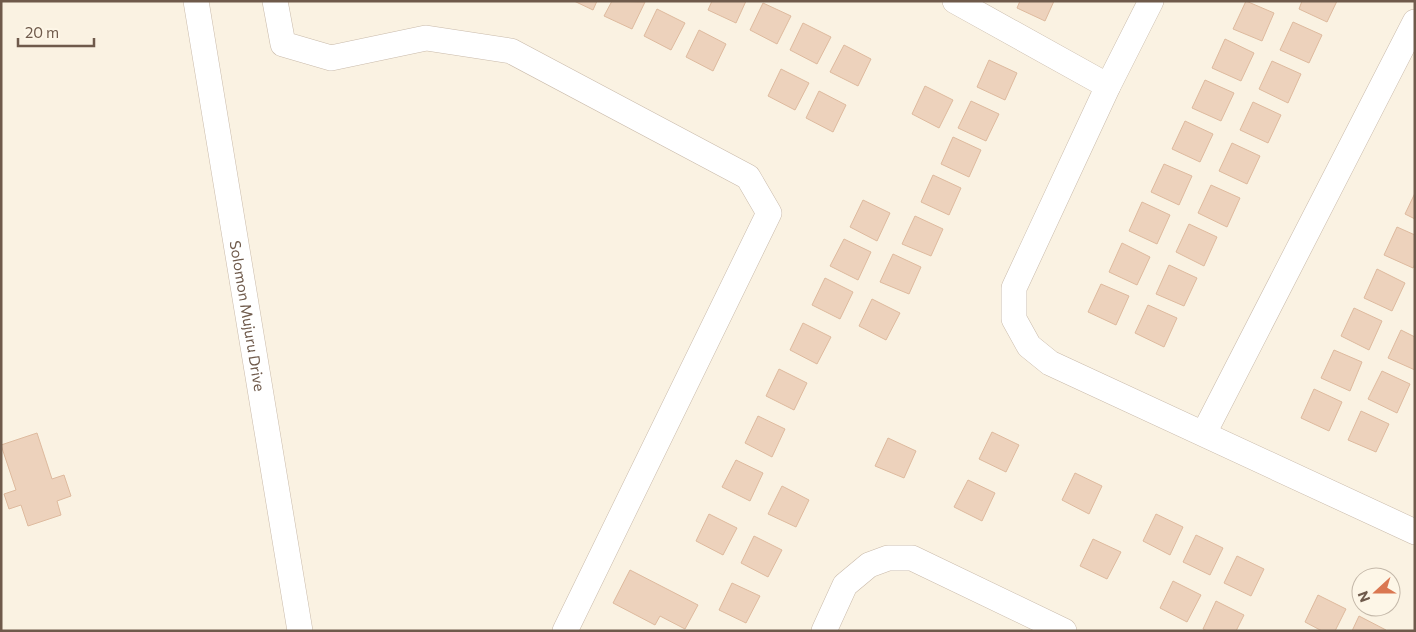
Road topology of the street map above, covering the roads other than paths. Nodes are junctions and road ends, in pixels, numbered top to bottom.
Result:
1 (196, 1) edge
2 (275, 1) edge
3 (955, 1) edge
4 (1151, 1) edge
5 (1415, 22) edge
6 (1108, 86) junction
7 (1204, 433) junction
8 (1414, 531) edge
9 (300, 631) edge
10 (565, 631) edge
11 (824, 631) edge
12 (1064, 631) edge

1 - 9 street, Solomon Mujuru Drive
2 - 10 street
3 - 6 street
4 - 6 street
5 - 7 street
6 - 7 street
7 - 8 street
11 - 12 street

